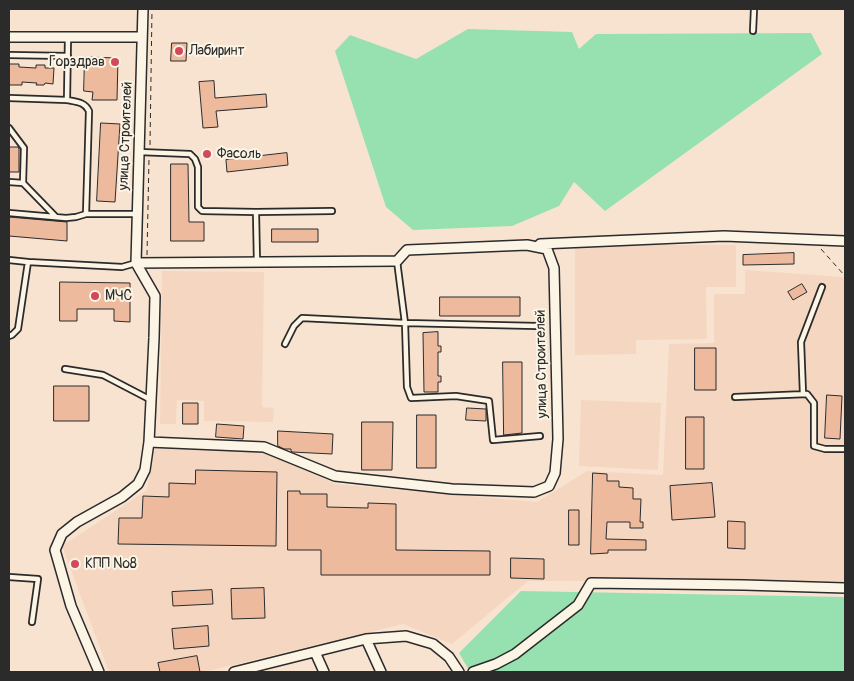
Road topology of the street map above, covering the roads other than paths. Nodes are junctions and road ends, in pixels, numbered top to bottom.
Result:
1 (143, 9) edge
2 (754, 9) edge
3 (753, 31) dead end
4 (9, 37) edge
5 (68, 37) junction
6 (142, 37) junction
7 (9, 55) edge
8 (68, 56) junction
9 (9, 98) edge
10 (68, 100) junction
11 (9, 128) edge
12 (139, 152) junction
13 (9, 182) edge
14 (23, 183) junction
15 (332, 211) dead end
16 (256, 212) junction
17 (9, 213) edge
18 (86, 214) junction
19 (137, 214) junction
20 (56, 217) junction
21 (845, 240) edge
22 (527, 245) junction
23 (9, 260) edge
24 (28, 262) junction
25 (397, 262) junction
26 (136, 263) junction
27 (257, 263) junction
28 (822, 287) dead end
29 (405, 323) junction
30 (537, 326) dead end
31 (9, 336) edge
32 (285, 344) dead end
33 (65, 369) dead end
34 (803, 394) junction
35 (734, 397) dead end
36 (151, 400) junction
37 (540, 436) dead end
38 (149, 442) junction
39 (845, 449) edge
40 (9, 577) edge
41 (845, 588) edge
42 (32, 622) dead end
43 (366, 639) junction
44 (315, 652) junction
45 (100, 672) edge
46 (234, 672) edge
47 (324, 672) edge
48 (381, 672) edge
49 (459, 672) edge
50 (473, 672) edge

1 - 6 street, улица Строителей
2 - 3 lane
4 - 5 street
5 - 6 street
5 - 8 lane
6 - 12 street, улица Строителей
7 - 8 lane
8 - 10 lane
9 - 10 lane
10 - 18 lane
11 - 14 lane
12 - 16 lane
12 - 19 street, улица Строителей
13 - 14 lane
14 - 20 lane
15 - 16 lane
16 - 27 lane
17 - 20 lane
18 - 19 lane
18 - 20 lane
19 - 26 street, улица Строителей
21 - 22 street
22 - 25 street, улица Строителей
22 - 38 street, улица Строителей
23 - 24 lane
24 - 26 lane
24 - 31 lane
25 - 27 street
25 - 29 lane
26 - 27 street
26 - 36 street, улица Строителей
28 - 34 lane
29 - 30 lane
29 - 32 lane
29 - 37 lane
33 - 36 lane
34 - 35 lane
34 - 39 lane
36 - 38 street, улица Строителей
38 - 45 street, улица Строителей
40 - 42 lane
41 - 50 street
43 - 44 street
43 - 48 street
43 - 49 street
44 - 46 street
44 - 47 street

